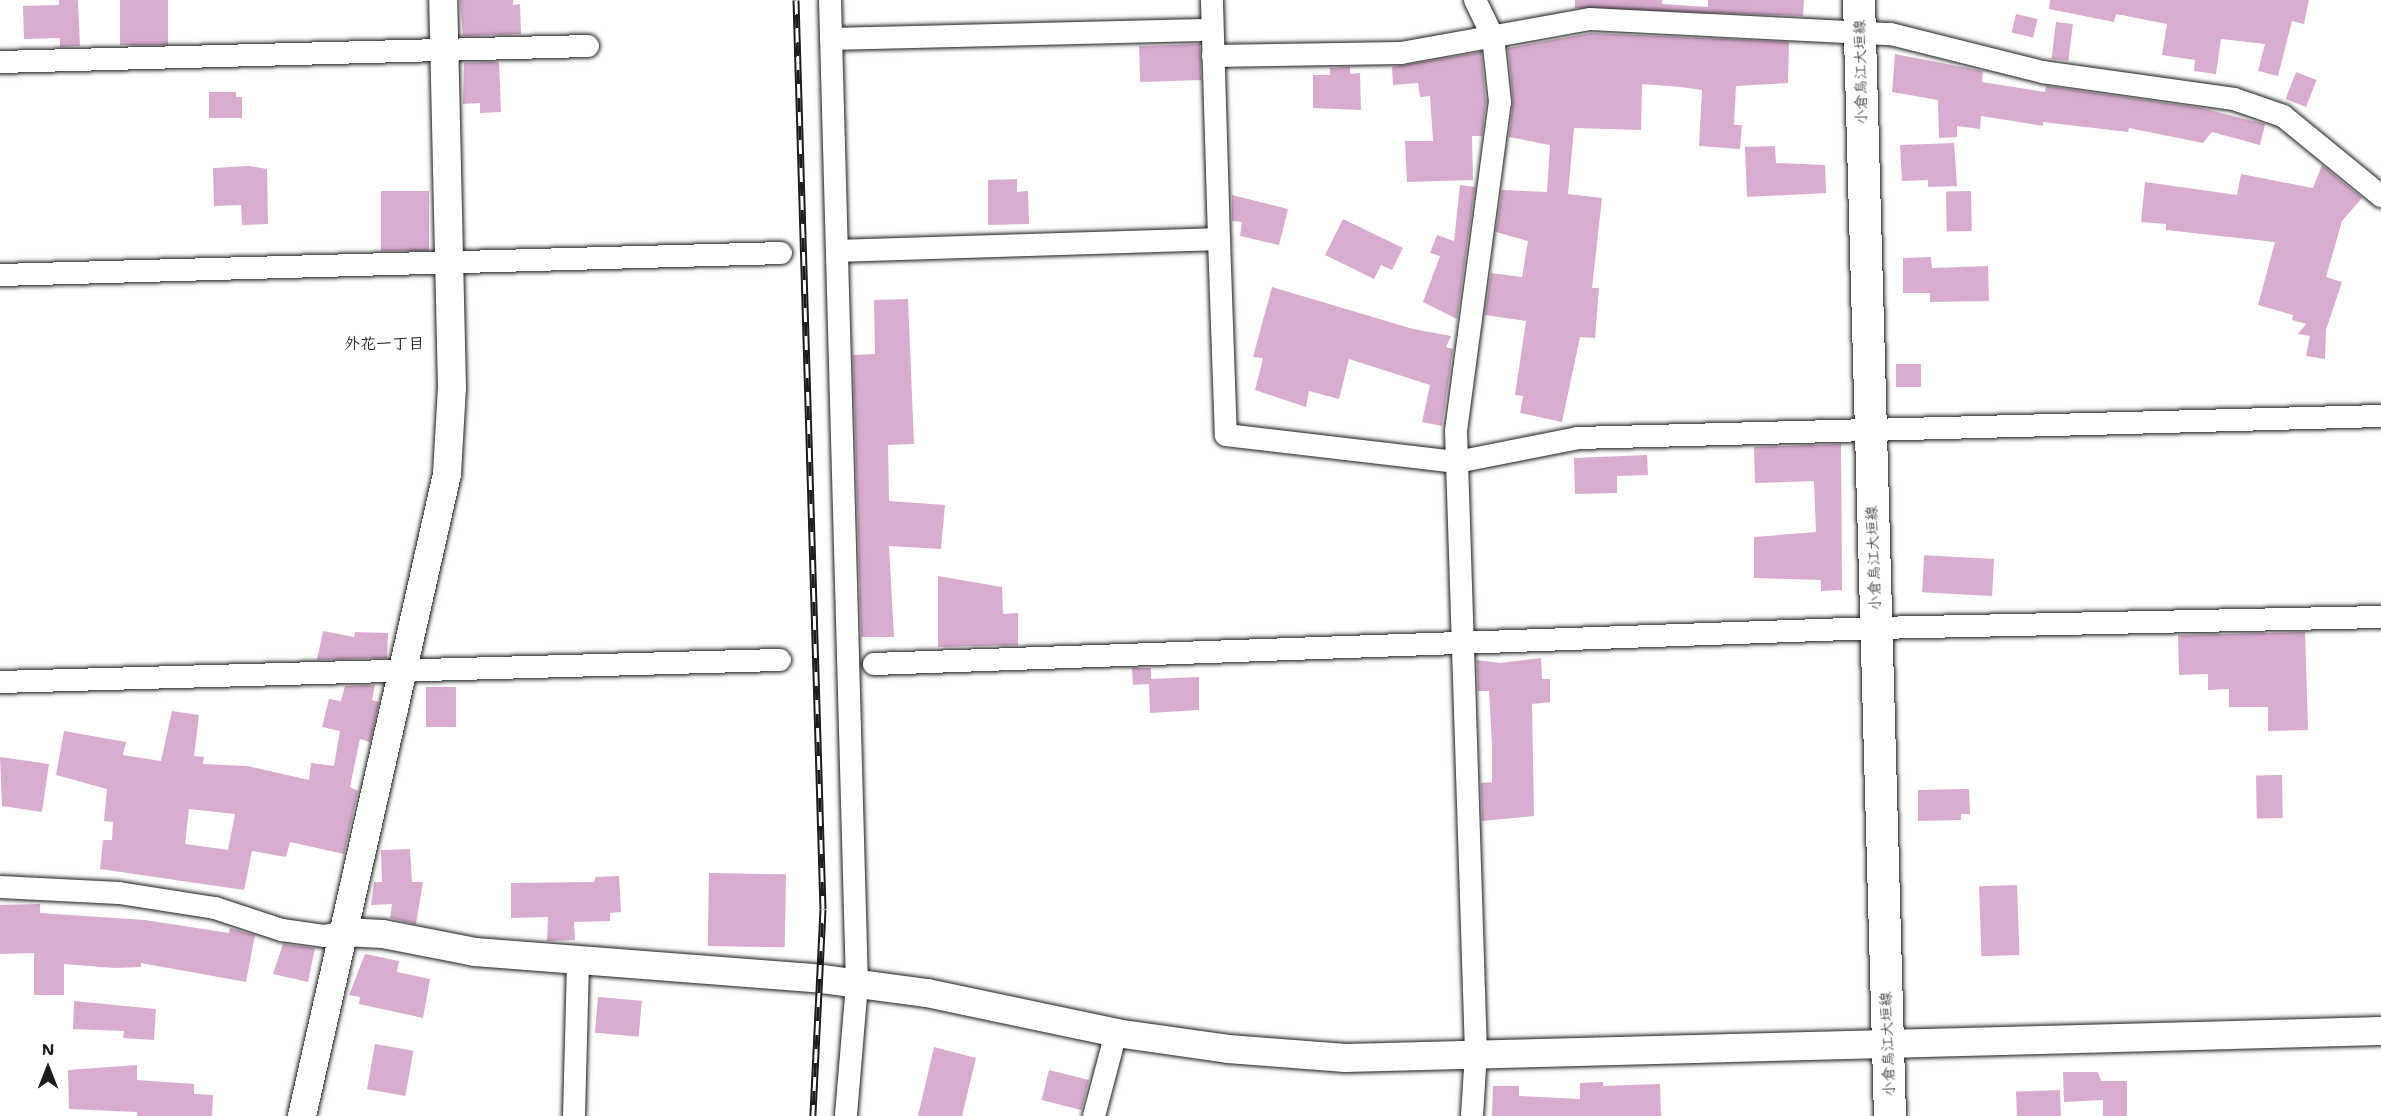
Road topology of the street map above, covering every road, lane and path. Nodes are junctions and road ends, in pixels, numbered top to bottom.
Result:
1 (443, 0) edge
2 (830, 0) edge
3 (1212, 0) edge
4 (1475, 0) edge
5 (1859, 0) edge
6 (1212, 30) junction
7 (1860, 32) junction
8 (1492, 37) junction
9 (831, 39) junction
10 (588, 46) dead end
11 (444, 49) junction
12 (1213, 56) junction
13 (0, 62) edge
14 (2381, 196) edge
15 (1219, 239) junction
16 (838, 251) junction
17 (781, 253) dead end
18 (451, 265) junction
19 (0, 274) edge
20 (2381, 416) edge
21 (1870, 429) junction
22 (1457, 462) junction
23 (2381, 617) edge
24 (1876, 628) junction
25 (1462, 643) junction
26 (780, 660) dead end
27 (874, 664) dead end
28 (404, 671) junction
29 (0, 682) edge
30 (0, 887) edge
31 (344, 932) junction
32 (578, 961) junction
33 (857, 984) junction
34 (2381, 1031) edge
35 (1116, 1033) junction
36 (1888, 1043) junction
37 (1476, 1053) junction
38 (302, 1116) edge
39 (574, 1116) edge
40 (846, 1116) edge
41 (1094, 1116) edge
42 (1472, 1116) edge
43 (1890, 1116) edge

1 - 11 street
2 - 9 street
3 - 6 street
4 - 8 street
5 - 7 main road, 小倉烏江大垣線
6 - 9 street
6 - 12 street
7 - 8 street
7 - 14 street
7 - 21 main road, 小倉烏江大垣線
8 - 12 street
8 - 22 street
9 - 16 street
10 - 11 street
11 - 13 street
11 - 18 street
12 - 15 street
15 - 16 street
15 - 22 street
16 - 33 street
17 - 18 street
18 - 19 street
18 - 28 street
20 - 21 street
21 - 22 street
21 - 24 main road, 小倉烏江大垣線
22 - 25 street
23 - 24 street
24 - 25 street
24 - 36 main road, 小倉烏江大垣線
25 - 27 street
25 - 37 street
26 - 28 street
28 - 29 street
28 - 31 street
30 - 31 street
31 - 32 street
31 - 38 street
32 - 33 street
32 - 39 street
33 - 35 street
33 - 40 street
34 - 36 street
35 - 37 street
35 - 41 street
36 - 37 street
36 - 43 main road, 小倉烏江大垣線
37 - 42 street

